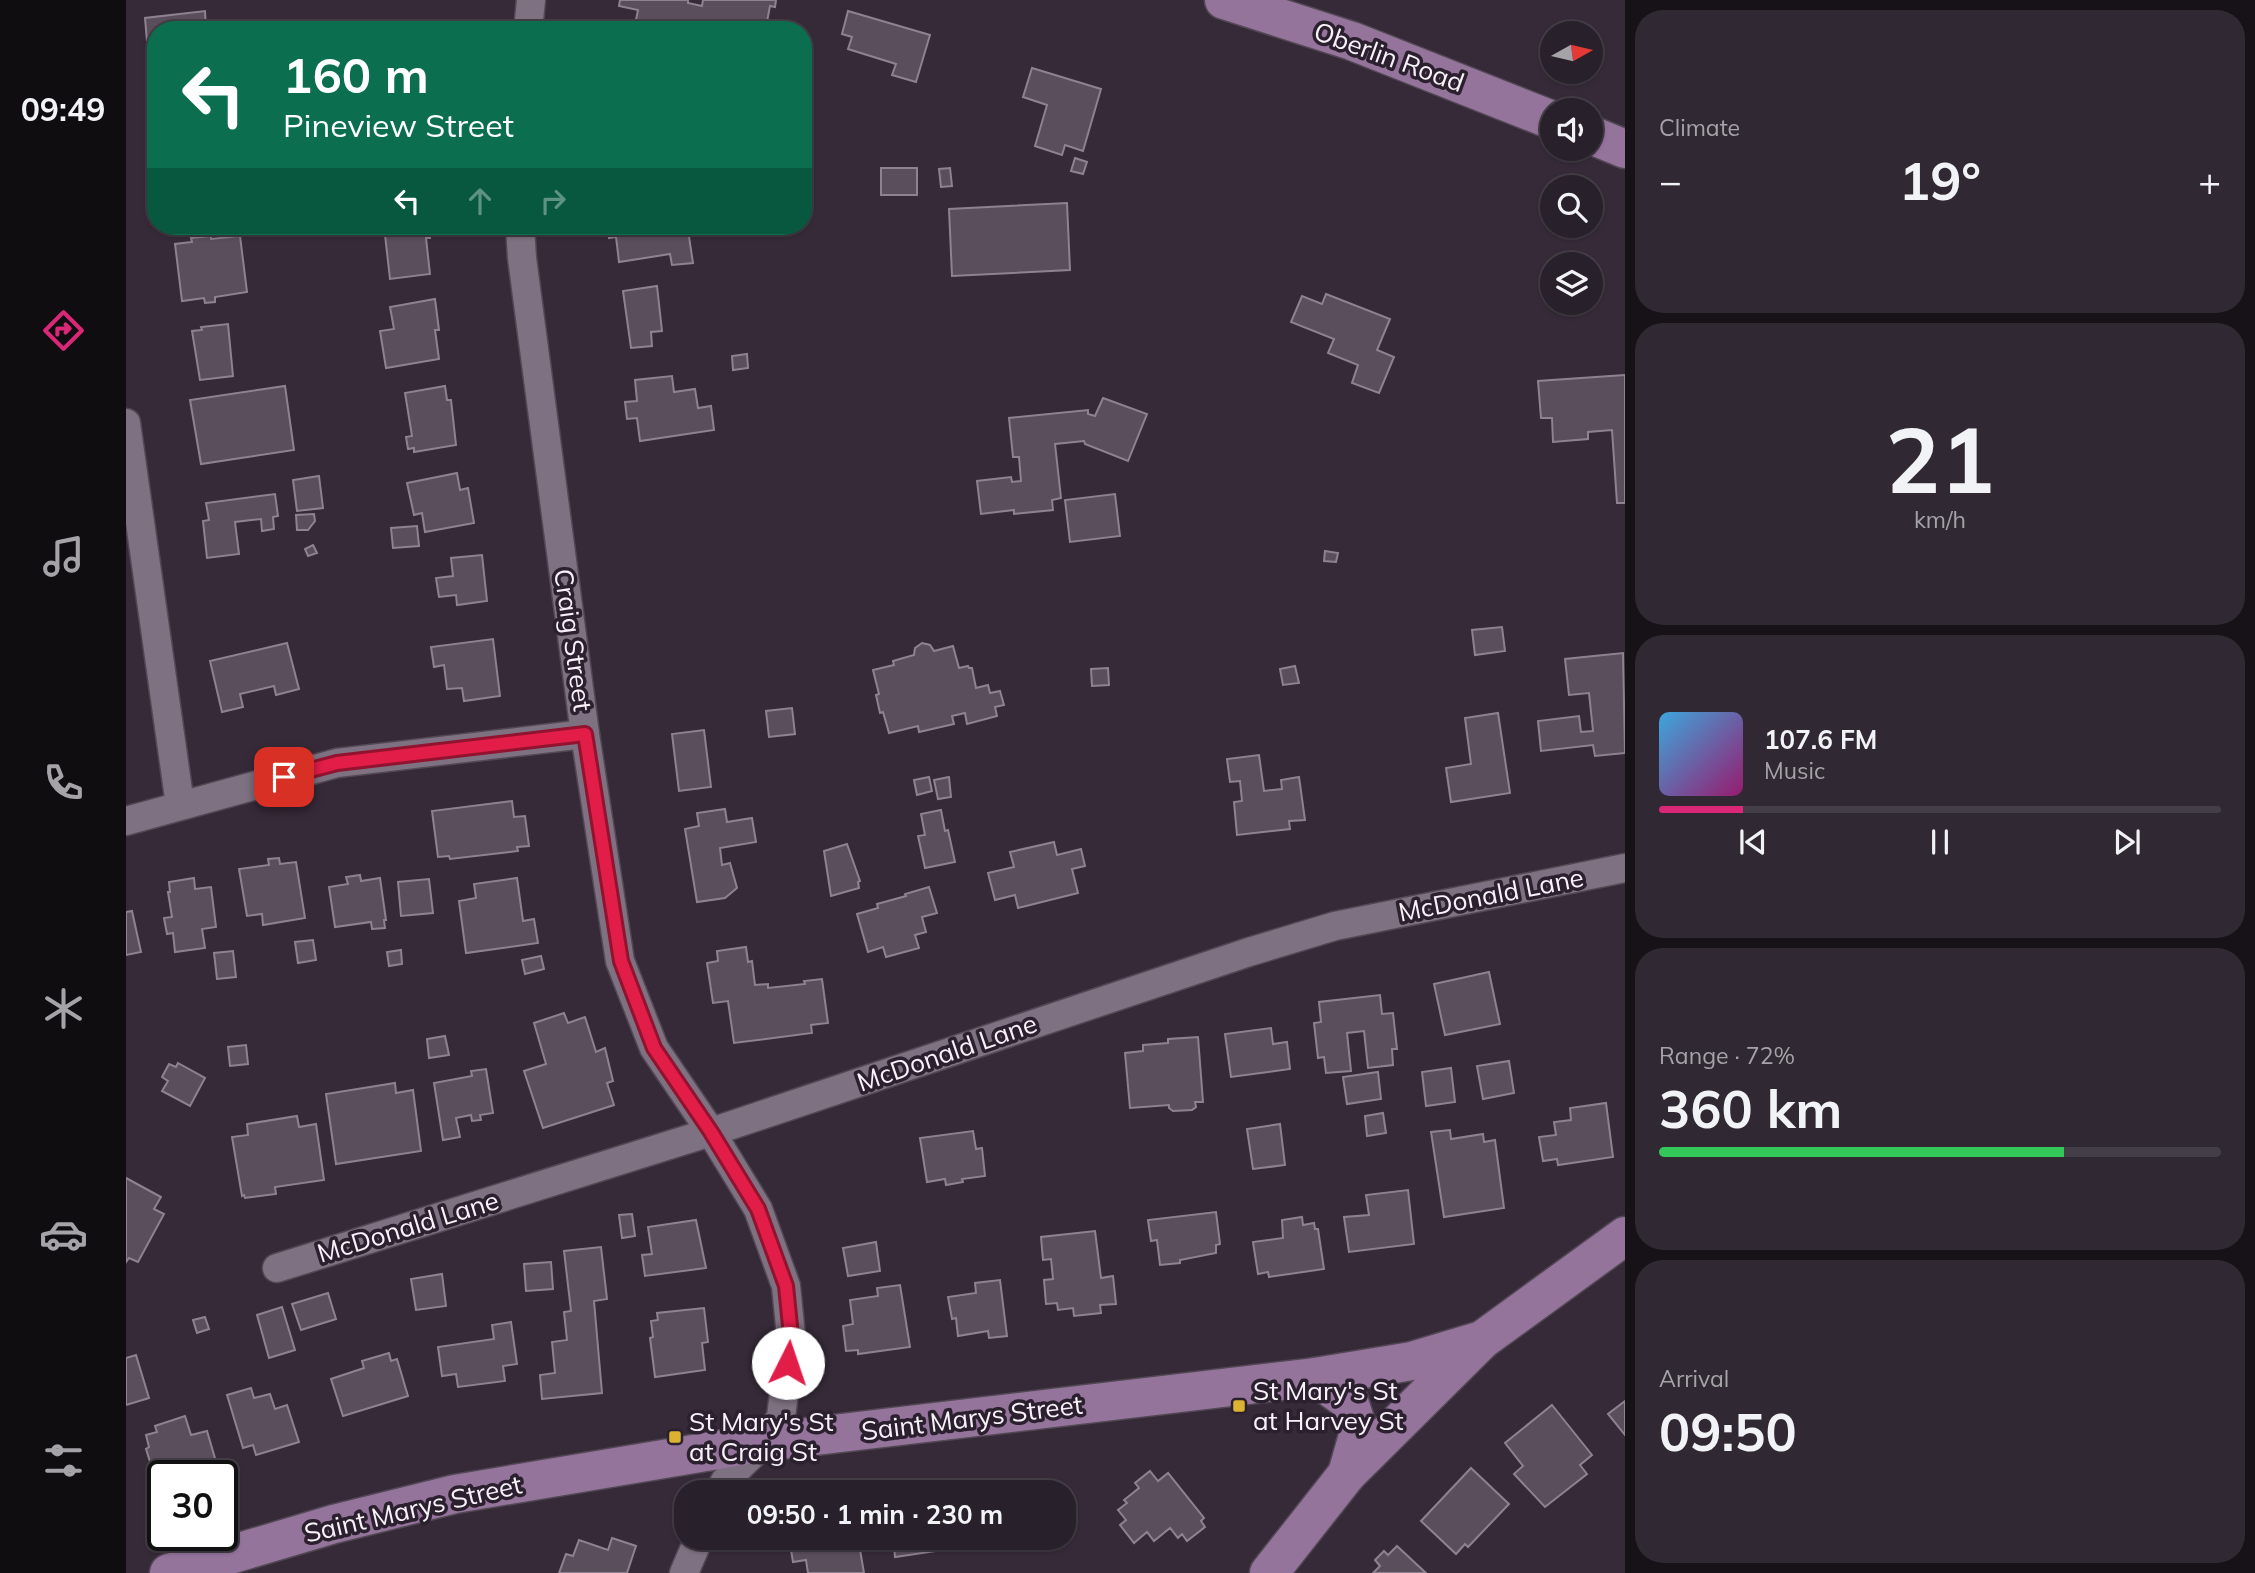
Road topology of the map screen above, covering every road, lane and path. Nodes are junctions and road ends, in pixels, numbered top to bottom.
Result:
1 (531, 0) edge
2 (1224, 0) edge
3 (529, 21) edge
4 (1540, 115) edge
5 (1603, 140) edge
6 (1625, 149) edge
7 (521, 235) edge
8 (126, 423) edge
9 (585, 734) junction
10 (180, 805) junction
11 (126, 821) edge
12 (1625, 868) edge
13 (711, 1132) junction
14 (1625, 1236) edge
15 (277, 1268) dead end
16 (1482, 1340) junction
17 (1315, 1377) junction
18 (765, 1442) junction
19 (1347, 1474) junction
20 (726, 1480) edge
21 (694, 1550) edge
22 (233, 1563) edge
23 (169, 1573) edge
24 (684, 1573) edge
25 (1269, 1573) edge

1 - 3 street
2 - 4 main road, Oberlin Road
5 - 6 main road
7 - 9 street, Craig Street
8 - 10 street
9 - 10 street
9 - 13 street, Craig Street
10 - 11 street
12 - 13 street, McDonald Lane
13 - 15 street, McDonald Lane
13 - 18 street, Craig Street
14 - 16 main road, Saint Marys Street
16 - 17 main road, Saint Marys Street
16 - 19 main road
17 - 18 main road, Saint Marys Street
17 - 19 main road
18 - 20 street, Craig Street
18 - 22 main road, Saint Marys Street
19 - 25 main road
21 - 24 street
22 - 23 main road, Saint Marys Street

